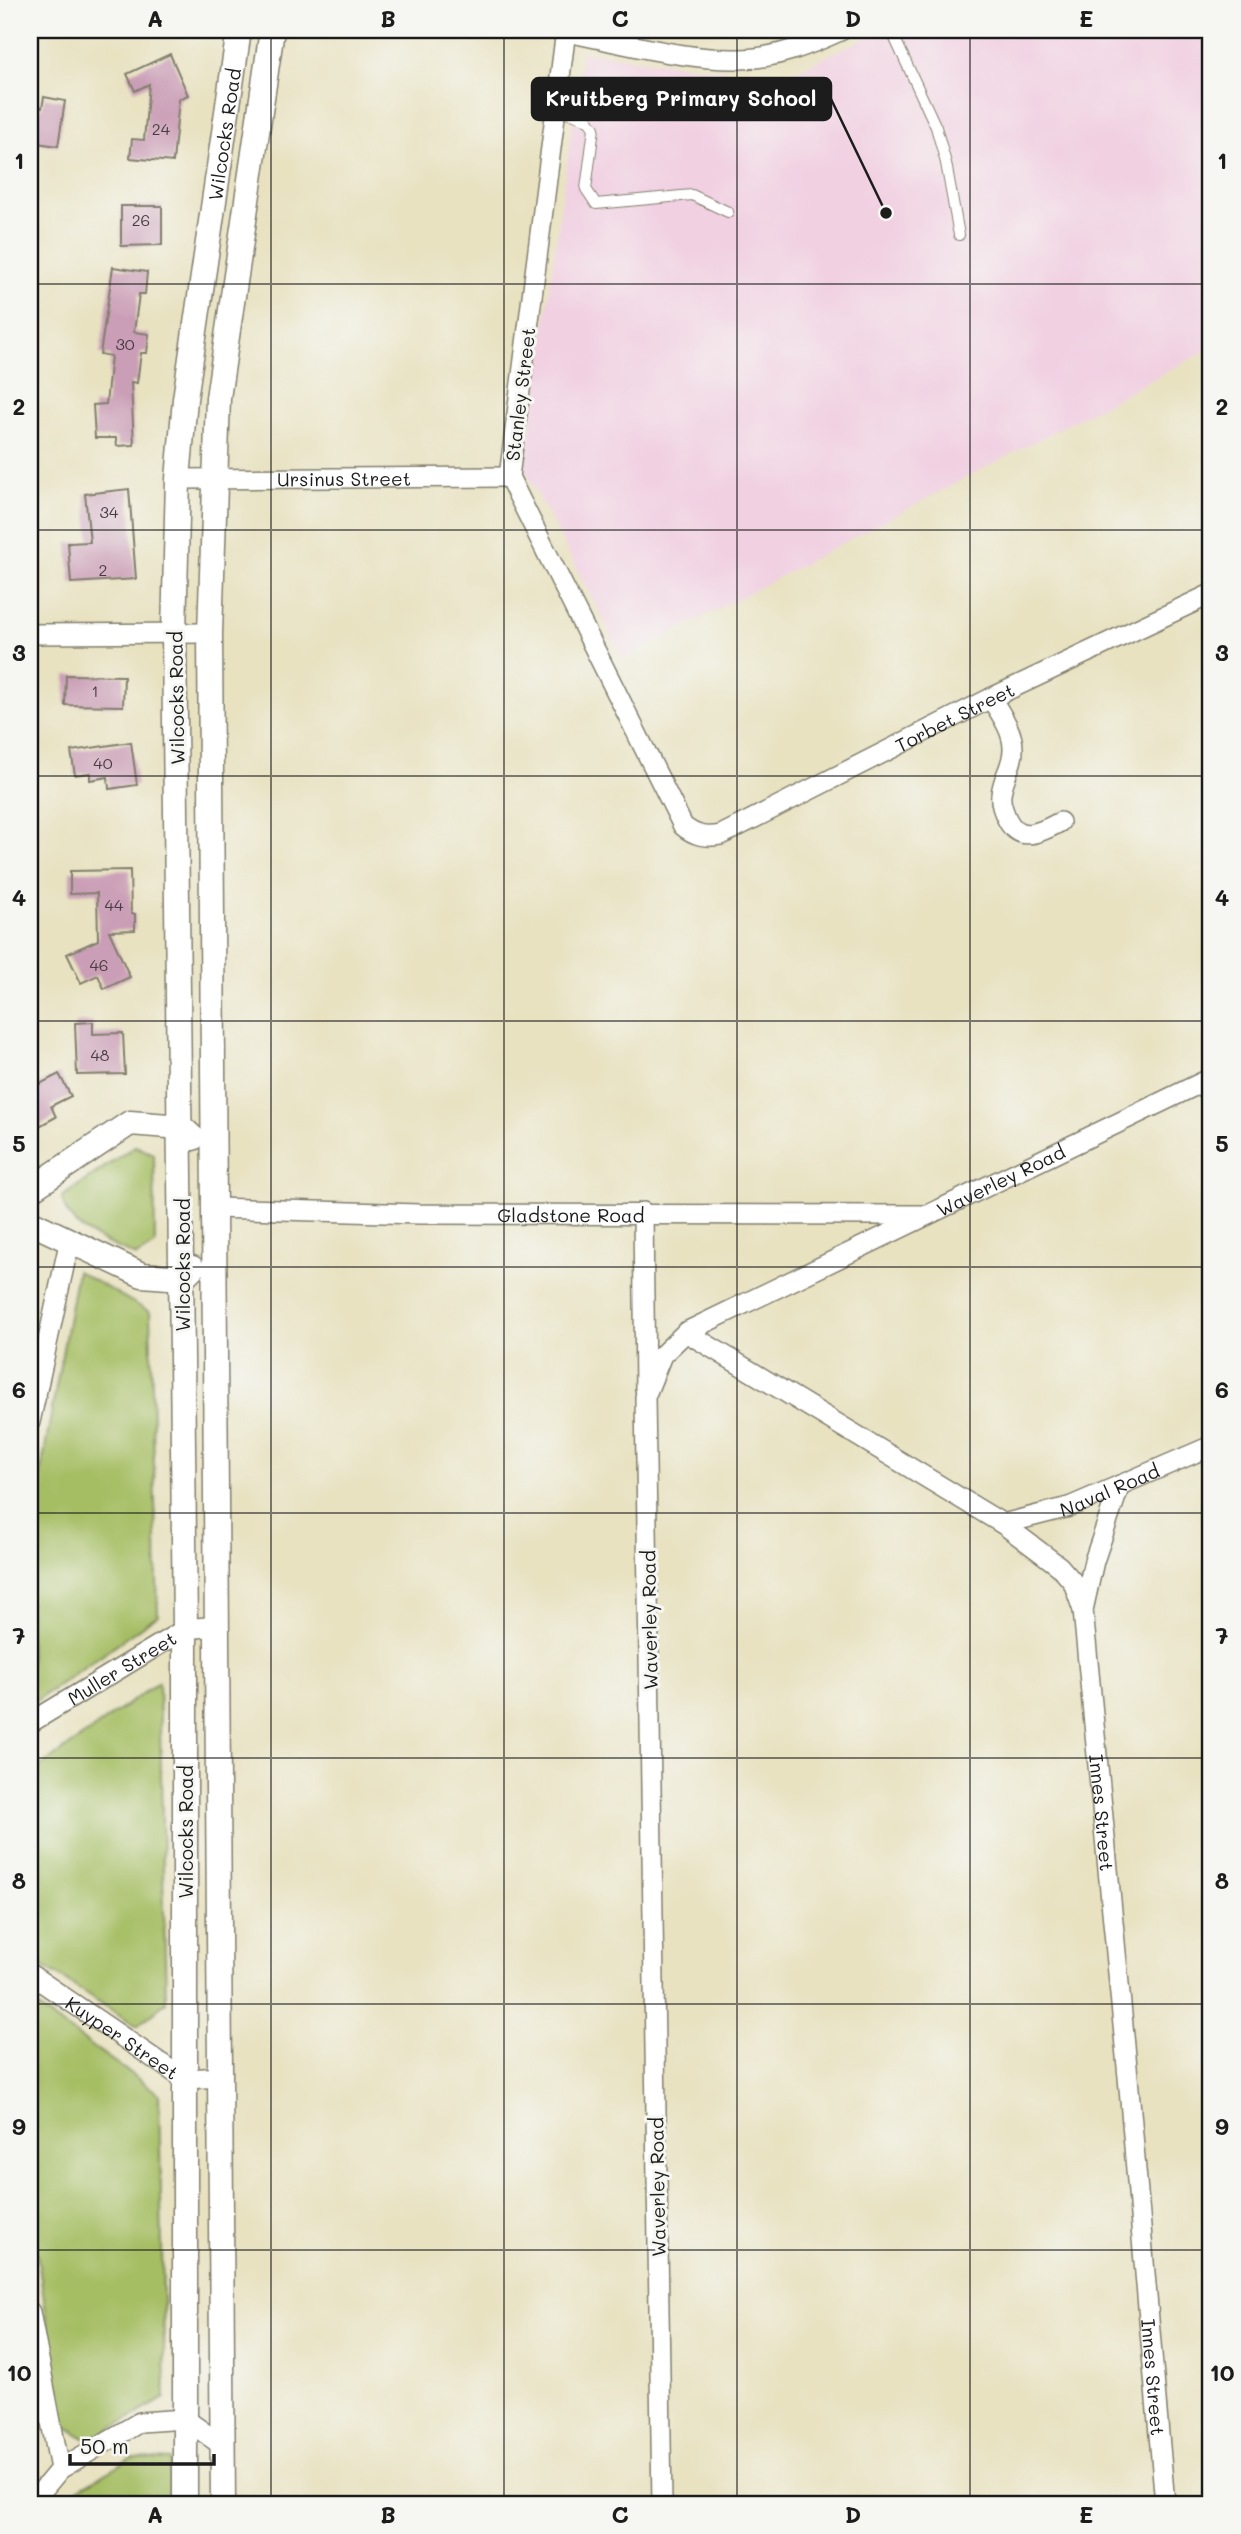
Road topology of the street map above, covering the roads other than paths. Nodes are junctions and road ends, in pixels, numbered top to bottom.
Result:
1 (239, 30) edge
2 (272, 30) edge
3 (842, 30) edge
4 (891, 30) edge
5 (566, 31) edge
6 (229, 103) junction
7 (260, 107) junction
8 (556, 108) junction
9 (728, 212) dead end
10 (959, 235) dead end
11 (509, 477) junction
12 (178, 479) junction
13 (215, 479) junction
14 (1211, 594) edge
15 (174, 632) junction
16 (210, 633) junction
17 (30, 634) edge
18 (991, 698) junction
19 (1060, 822) dead end
20 (700, 836) joint
21 (211, 846) junction
22 (179, 849) junction
23 (1211, 1078) edge
24 (181, 1127) junction
25 (215, 1159) junction
26 (30, 1190) edge
27 (216, 1208) junction
28 (643, 1212) junction
29 (928, 1215) junction
30 (30, 1222) edge
31 (70, 1239) junction
32 (217, 1242) junction
33 (182, 1278) junction
34 (686, 1332) junction
35 (645, 1397) junction
36 (30, 1422) edge
37 (1211, 1446) edge
38 (1120, 1485) junction
39 (1003, 1524) junction
40 (1083, 1610) junction
41 (218, 1626) junction
42 (185, 1629) junction
43 (30, 1723) edge
44 (30, 1974) edge
45 (222, 2077) junction
46 (184, 2078) junction
47 (30, 2312) edge
48 (185, 2419) junction
49 (223, 2446) junction
50 (60, 2469) junction
51 (31, 2504) edge
52 (185, 2504) edge
53 (223, 2504) edge
54 (662, 2504) edge
55 (1165, 2504) edge

1 - 6 street, Wilcocks Road
2 - 7 street, Wilcocks Road
3 - 5 street
4 - 10 lane
5 - 8 street, Stanley Street
6 - 7 street
6 - 12 street, Wilcocks Road
7 - 13 street, Wilcocks Road
8 - 9 lane
8 - 11 street, Stanley Street
11 - 13 street, Ursinus Street
11 - 20 street, Stanley Street
12 - 13 street, Ursinus Street
12 - 15 street, Wilcocks Road
13 - 16 street, Wilcocks Road
14 - 18 street, Torbet Street
15 - 16 street
15 - 17 street
15 - 22 street, Wilcocks Road
16 - 21 street, Wilcocks Road
18 - 19 street
18 - 20 street, Torbet Street
21 - 22 street
21 - 25 street, Wilcocks Road
22 - 24 street, Wilcocks Road
23 - 29 street, Waverley Road
24 - 25 street
24 - 26 street
24 - 33 street, Wilcocks Road
25 - 27 street, Wilcocks Road
27 - 28 street, Gladstone Road
27 - 32 street, Wilcocks Road
28 - 29 street, Gladstone Road
28 - 35 street
29 - 34 street, Waverley Road
30 - 31 street
31 - 33 street
31 - 36 street
32 - 33 street
32 - 41 street, Wilcocks Road
33 - 42 street, Wilcocks Road
34 - 35 street, Waverley Road
34 - 39 street, Innes Street
35 - 54 street, Waverley Road
37 - 38 street, Naval Road
38 - 39 street, Naval Road
38 - 40 street
39 - 40 street, Innes Street
40 - 55 street, Innes Street
41 - 42 street, Muller Street
41 - 45 street, Wilcocks Road
42 - 43 street, Muller Street
42 - 46 street, Wilcocks Road
44 - 46 street, Kuyper Street
45 - 46 street, Kuyper Street
45 - 49 street, Wilcocks Road
46 - 48 street, Wilcocks Road
47 - 50 street
48 - 49 street
48 - 50 street
48 - 52 street, Wilcocks Road
49 - 53 street, Wilcocks Road
50 - 51 street

